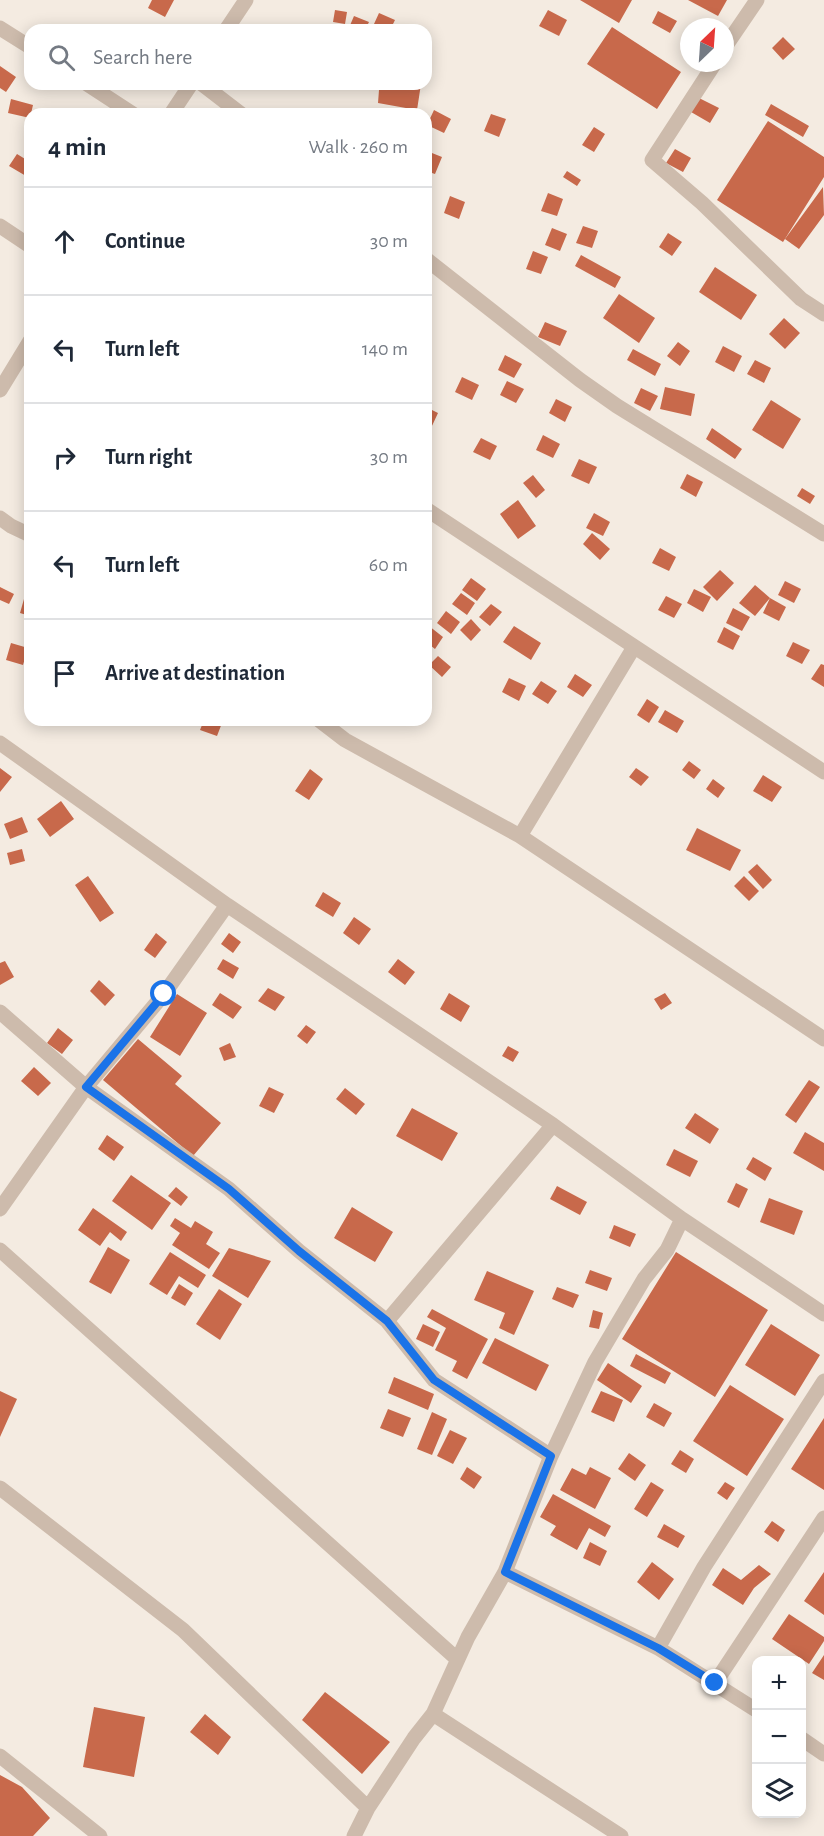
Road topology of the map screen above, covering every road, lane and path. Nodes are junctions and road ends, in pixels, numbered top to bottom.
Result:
1 (246, 0) edge
2 (757, 0) edge
3 (230, 24) edge
4 (0, 28) edge
5 (734, 34) edge
6 (24, 43) edge
7 (709, 72) edge
8 (96, 90) edge
9 (187, 90) edge
10 (210, 90) edge
11 (124, 108) edge
12 (175, 108) edge
13 (233, 108) edge
14 (0, 226) edge
15 (24, 242) edge
16 (432, 264) edge
17 (824, 314) edge
18 (24, 351) edge
19 (0, 390) edge
20 (432, 513) edge
21 (0, 518) edge
22 (24, 532) edge
23 (824, 534) edge
24 (634, 647) junction
25 (327, 726) edge
26 (0, 743) edge
27 (824, 772) edge
28 (520, 836) junction
29 (227, 904) junction
30 (0, 1012) edge
31 (824, 1039) edge
32 (86, 1087) junction
33 (553, 1125) junction
34 (0, 1209) edge
35 (682, 1219) junction
36 (0, 1250) edge
37 (824, 1314) edge
38 (387, 1321) junction
39 (824, 1382) edge
40 (551, 1456) junction
41 (0, 1488) edge
42 (824, 1518) edge
43 (505, 1572) junction
44 (658, 1648) junction
45 (457, 1659) junction
46 (715, 1683) junction
47 (752, 1707) edge
48 (433, 1714) junction
49 (806, 1742) edge
50 (824, 1754) edge
51 (0, 1756) edge
52 (368, 1808) junction
53 (100, 1836) edge
54 (354, 1836) edge
55 (621, 1836) edge

1 - 3 street
2 - 5 street
4 - 6 street
7 - 17 street
8 - 11 street
9 - 12 street
10 - 13 street
14 - 15 street
16 - 23 street
18 - 19 street
20 - 24 street
21 - 22 street
24 - 27 street
24 - 28 street
25 - 28 street
26 - 29 street
28 - 31 street
29 - 32 street
29 - 33 street
30 - 32 street
32 - 34 street
32 - 38 street
33 - 35 street
33 - 38 street
35 - 37 street
35 - 40 street
36 - 45 street
38 - 40 street
39 - 44 street
40 - 43 street
41 - 52 street
42 - 46 street
43 - 44 street
43 - 45 street
44 - 46 street
45 - 48 street
46 - 47 street
48 - 52 street
48 - 55 street
49 - 50 street
51 - 53 street
52 - 54 street

